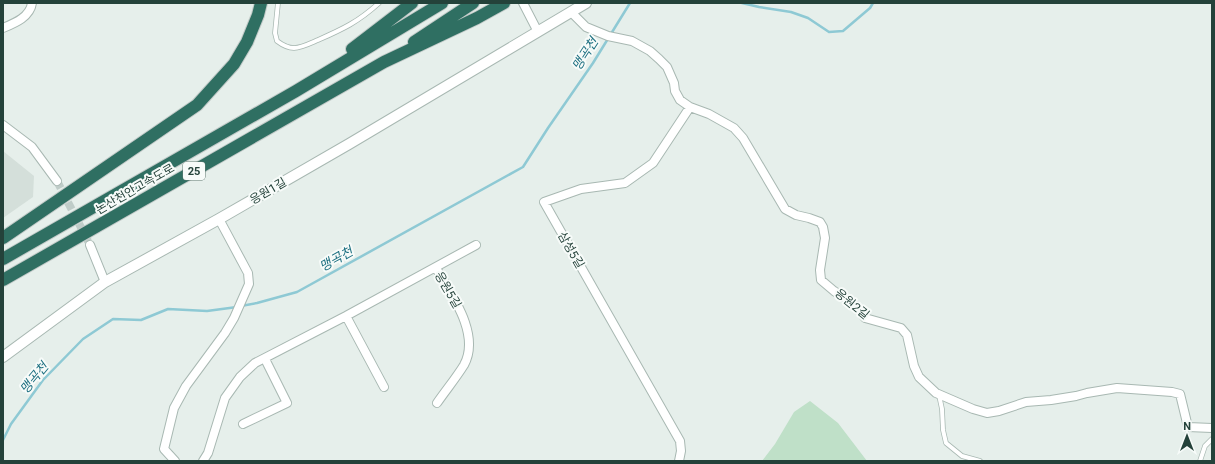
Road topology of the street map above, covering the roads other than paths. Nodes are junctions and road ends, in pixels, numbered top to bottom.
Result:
1 (32, 3) edge
2 (261, 3) edge
3 (278, 3) edge
4 (379, 3) edge
5 (412, 3) edge
6 (442, 3) edge
7 (473, 3) edge
8 (504, 3) edge
9 (586, 3) edge
10 (524, 5) edge
11 (572, 12) junction
12 (3, 28) edge
13 (538, 32) junction
14 (384, 62) junction
15 (296, 91) junction
16 (690, 107) junction
17 (3, 125) edge
18 (57, 181) tunnel mouth
19 (219, 219) junction
20 (3, 238) edge
21 (90, 245) tunnel mouth
22 (476, 245) dead end
23 (3, 259) edge
24 (436, 268) junction
25 (3, 280) edge
26 (105, 282) junction
27 (346, 316) junction
28 (3, 357) edge
29 (264, 359) junction
30 (384, 387) dead end
31 (939, 394) junction
32 (437, 403) dead end
33 (243, 424) dead end
34 (1212, 428) edge
35 (1212, 439) edge
36 (175, 461) edge
37 (204, 461) edge
38 (679, 461) edge
39 (980, 461) edge
40 (1200, 461) edge

1 - 12 street
2 - 20 highway
3 - 4 lane
5 - 15 highway
6 - 15 highway
7 - 14 highway
8 - 14 highway
9 - 11 street, 응원1길
10 - 13 street
11 - 13 street, 응원1길
11 - 16 street, 응원2길
13 - 19 street, 응원1길
14 - 25 highway, 논산천안고속도로 / 25
15 - 23 highway, 논산천안고속도로 / 25
16 - 31 street, 응원2길
16 - 38 street, 삼성5길
17 - 18 street
19 - 26 street, 응원1길
19 - 36 street
21 - 26 street
22 - 24 street
24 - 27 street, 응원5길
24 - 32 street, 응원5길
26 - 28 street, 응원1길
27 - 29 street, 응원5길
27 - 30 street
29 - 33 street
29 - 37 street, 응원5길
31 - 34 street, 응원2길
31 - 39 lane
35 - 40 lane

